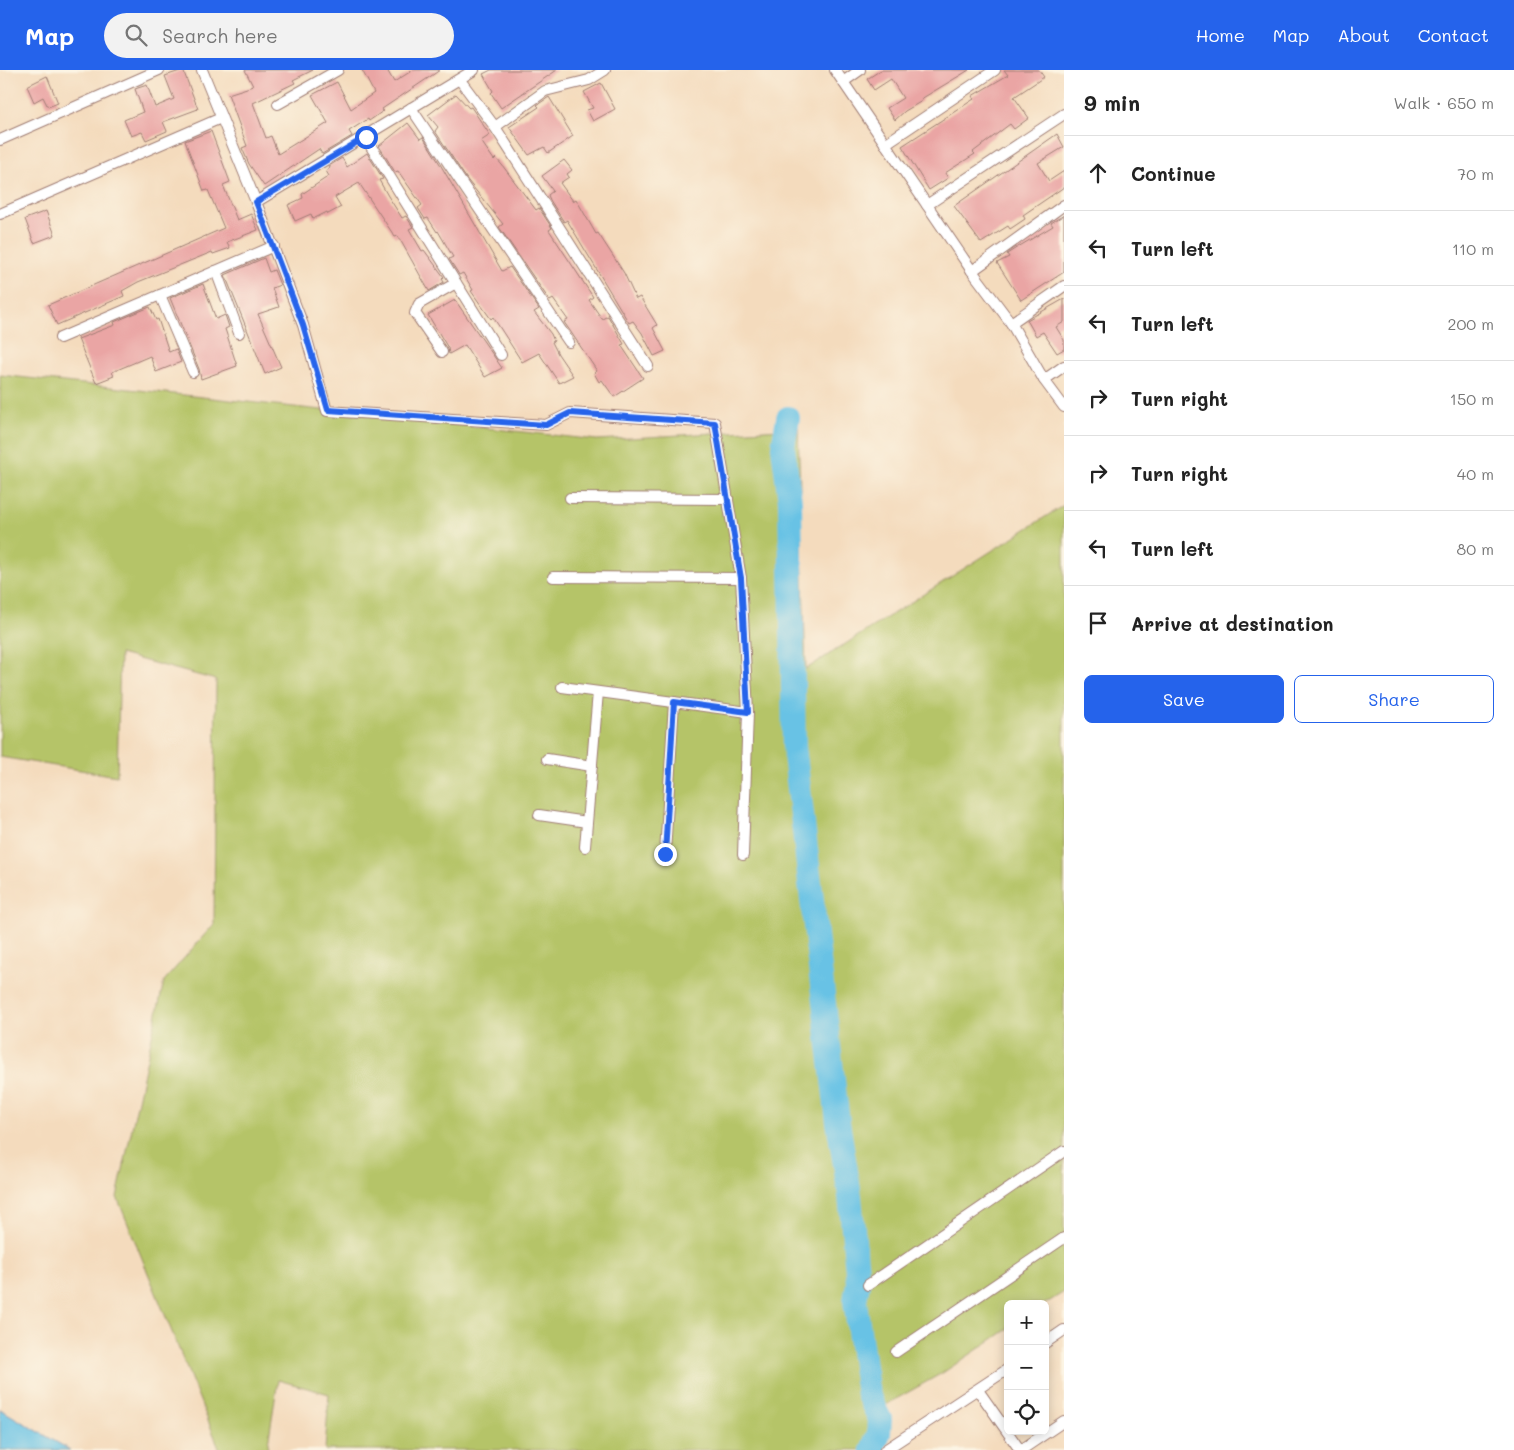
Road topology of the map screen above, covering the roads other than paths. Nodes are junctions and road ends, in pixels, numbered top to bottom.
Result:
1 (159, 70) edge
2 (202, 70) edge
3 (338, 70) edge
4 (474, 70) edge
5 (605, 70) edge
6 (835, 70) edge
7 (860, 70) edge
8 (995, 70) edge
9 (460, 80) junction
10 (843, 82) junction
11 (278, 104) dead end
12 (411, 108) junction
13 (221, 118) junction
14 (1062, 120) edge
15 (495, 127) junction
16 (366, 137) junction
17 (0, 140) edge
18 (885, 144) junction
19 (256, 202) junction
20 (927, 205) junction
21 (1064, 205) edge
22 (0, 214) edge
23 (274, 246) junction
24 (216, 271) junction
25 (972, 271) junction
26 (456, 283) junction
27 (1064, 286) edge
28 (160, 295) junction
29 (1011, 323) junction
30 (239, 333) dead end
31 (60, 338) dead end
32 (570, 342) dead end
33 (442, 352) dead end
34 (501, 356) dead end
35 (648, 366) dead end
36 (1064, 366) edge
37 (193, 372) dead end
38 (1044, 380) junction
39 (1064, 407) edge
40 (570, 498) dead end
41 (728, 499) junction
42 (554, 577) dead end
43 (741, 578) junction
44 (562, 687) dead end
45 (598, 692) junction
46 (674, 702) junction
47 (748, 712) junction
48 (547, 759) dead end
49 (592, 766) junction
50 (539, 815) dead end
51 (587, 822) junction
52 (585, 847) dead end
53 (665, 854) dead end
54 (743, 855) dead end
55 (1064, 1151) edge
56 (1064, 1238) edge
57 (868, 1285) dead end
58 (1064, 1330) edge
59 (1049, 1340) edge
60 (896, 1352) dead end
61 (1004, 1372) edge
62 (978, 1390) junction
63 (1064, 1421) edge
64 (885, 1450) edge
65 (1021, 1450) edge

1 - 17 street
2 - 13 street
3 - 11 street
4 - 9 street
5 - 15 street
6 - 10 street
7 - 10 street
8 - 18 street
9 - 12 street
9 - 15 street
10 - 18 street
12 - 16 street
12 - 32 street
13 - 19 street
13 - 22 street
14 - 20 street
15 - 35 street
16 - 19 street
16 - 26 street
18 - 20 street
19 - 23 street
20 - 25 street
21 - 25 street
23 - 24 street
23 - 41 street
24 - 28 street
24 - 30 street
25 - 29 street
26 - 33 street
26 - 34 street
27 - 29 street
28 - 31 street
28 - 37 street
29 - 38 street
36 - 38 street
38 - 39 street
40 - 41 street
41 - 43 street
42 - 43 street
43 - 47 street
44 - 45 street
45 - 46 street
45 - 49 street
46 - 47 street
46 - 53 street
47 - 54 street
48 - 49 street
49 - 51 street
50 - 51 street
51 - 52 street
55 - 57 street
56 - 60 street
58 - 59 street
61 - 62 street
62 - 64 street
62 - 65 street
63 - 65 street

